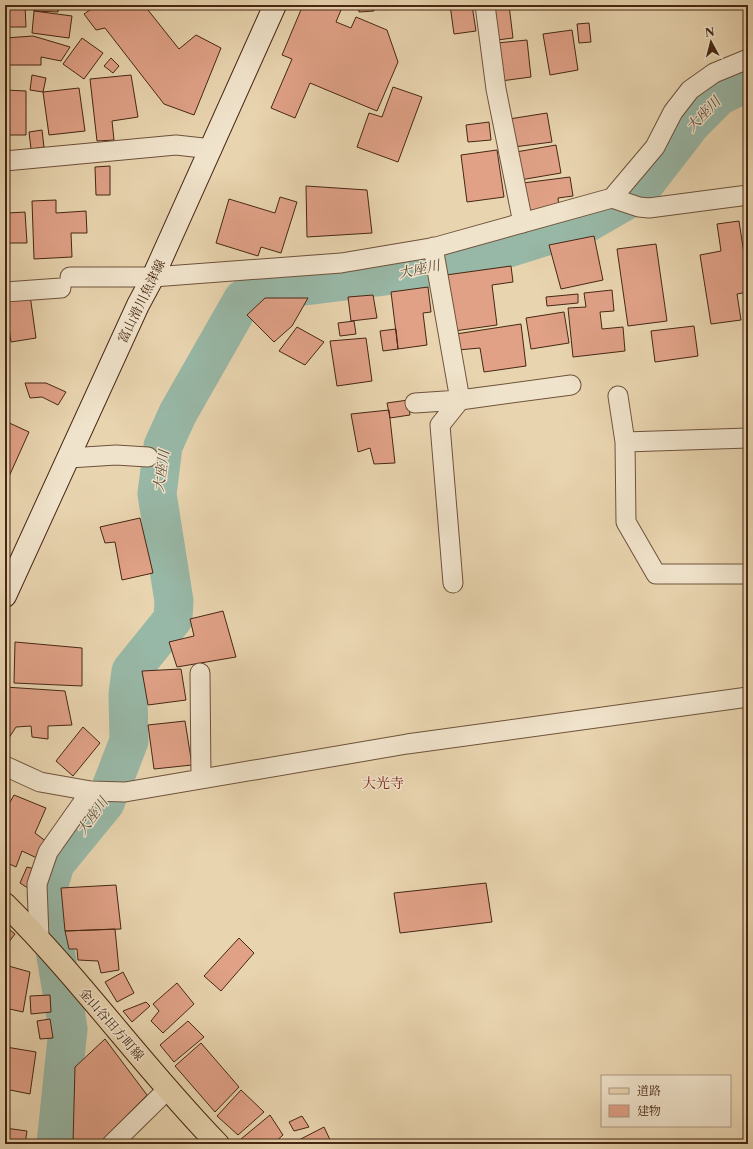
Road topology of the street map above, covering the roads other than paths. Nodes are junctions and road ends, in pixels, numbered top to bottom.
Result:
1 (275, 5) edge
2 (486, 5) edge
3 (748, 59) edge
4 (212, 149) junction
5 (5, 160) edge
6 (748, 195) edge
7 (612, 198) junction
8 (523, 223) junction
9 (433, 247) junction
10 (153, 277) junction
11 (5, 292) edge
12 (571, 385) dead end
13 (618, 396) dead end
14 (460, 400) junction
15 (415, 403) dead end
16 (748, 438) edge
17 (625, 442) junction
18 (148, 457) dead end
19 (69, 458) junction
20 (748, 574) edge
21 (453, 583) dead end
22 (5, 596) edge
23 (200, 673) dead end
24 (748, 696) edge
25 (5, 766) edge
26 (201, 778) junction
27 (91, 791) junction
28 (5, 904) edge
29 (39, 938) junction
30 (168, 1089) junction
31 (112, 1144) edge
32 (218, 1144) edge

1 - 4 main road, 富山滑川魚津線
2 - 8 street
3 - 7 street
4 - 5 street
4 - 10 main road, 富山滑川魚津線
6 - 7 street
7 - 8 street
8 - 9 street
9 - 10 street
9 - 14 street
10 - 11 street
10 - 19 main road, 富山滑川魚津線
12 - 14 street
13 - 17 street
14 - 15 street
14 - 21 street
16 - 17 street
17 - 20 street
18 - 19 street
19 - 22 main road, 富山滑川魚津線
23 - 26 street
24 - 26 street
25 - 27 street
26 - 27 street
27 - 29 street
28 - 29 main road, 金山谷田方町線
29 - 30 main road, 金山谷田方町線
30 - 31 street
30 - 32 main road, 金山谷田方町線

